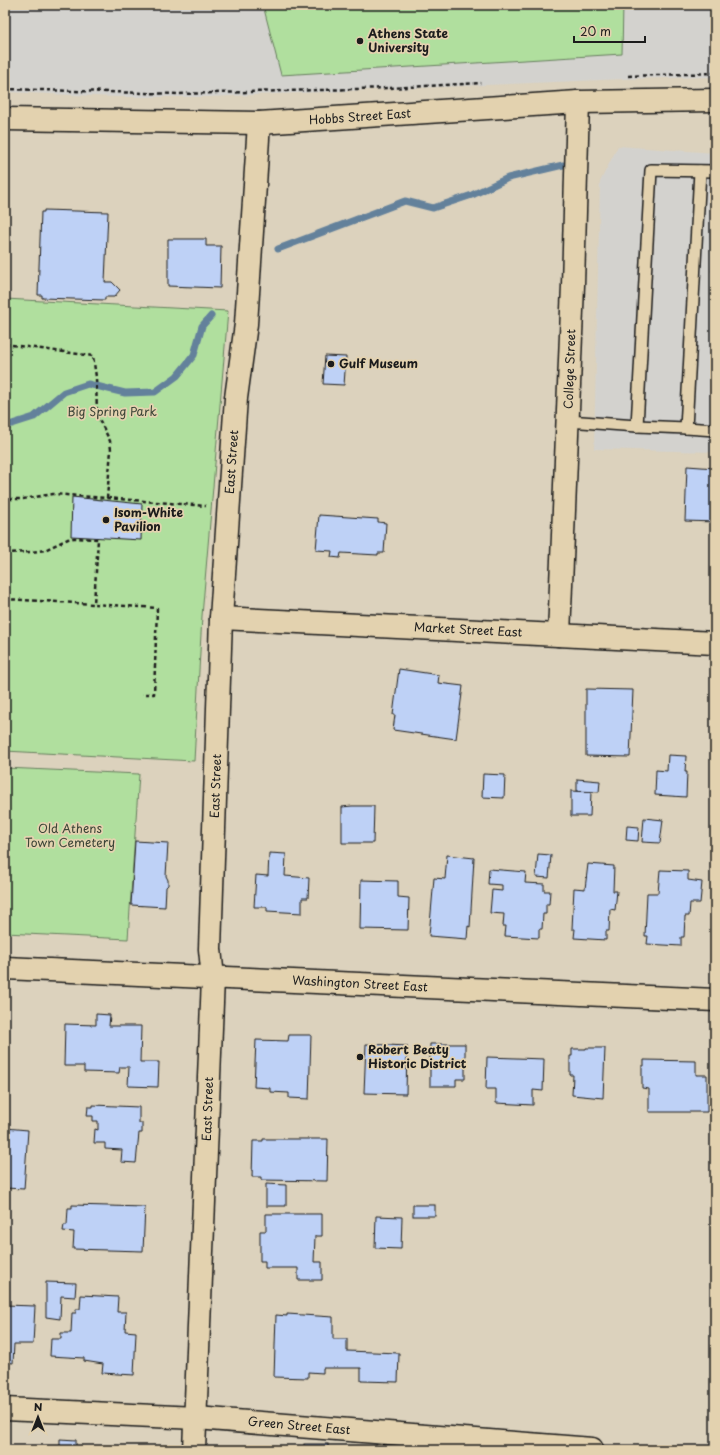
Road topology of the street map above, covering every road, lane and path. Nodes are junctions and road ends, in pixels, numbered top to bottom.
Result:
1 (715, 73) edge
2 (624, 76) dead end
3 (484, 83) dead end
4 (5, 89) edge
5 (715, 100) edge
6 (578, 102) junction
7 (5, 119) edge
8 (259, 122) junction
9 (700, 171) junction
10 (715, 171) edge
11 (5, 344) edge
12 (568, 421) junction
13 (637, 426) junction
14 (686, 428) junction
15 (715, 430) edge
16 (107, 498) junction
17 (5, 499) edge
18 (210, 506) dead end
19 (5, 553) edge
20 (5, 599) edge
21 (94, 604) junction
22 (221, 618) junction
23 (559, 634) junction
24 (715, 643) edge
25 (142, 694) dead end
26 (5, 968) edge
27 (213, 978) junction
28 (715, 1000) edge
29 (5, 1409) edge
30 (196, 1418) junction
31 (592, 1449) edge
32 (194, 1450) edge

1 - 2 path
3 - 4 path
5 - 6 street, Hobbs Street East
6 - 8 street, Hobbs Street East
6 - 12 street, College Street
7 - 8 street, Hobbs Street East
8 - 22 street, East Street
9 - 10 lane
9 - 13 lane
9 - 14 lane
11 - 16 path
12 - 13 lane
12 - 23 street, College Street
13 - 14 lane
14 - 15 lane
16 - 17 path
16 - 18 path
19 - 21 path
20 - 21 path
21 - 25 path
22 - 23 street, Market Street East
22 - 27 street, East Street
23 - 24 street, Market Street East
26 - 27 street, Washington Street East
27 - 28 street, Washington Street East
27 - 30 street, East Street
29 - 30 street, Green Street East
30 - 31 street, Green Street East
30 - 32 street, East Street

